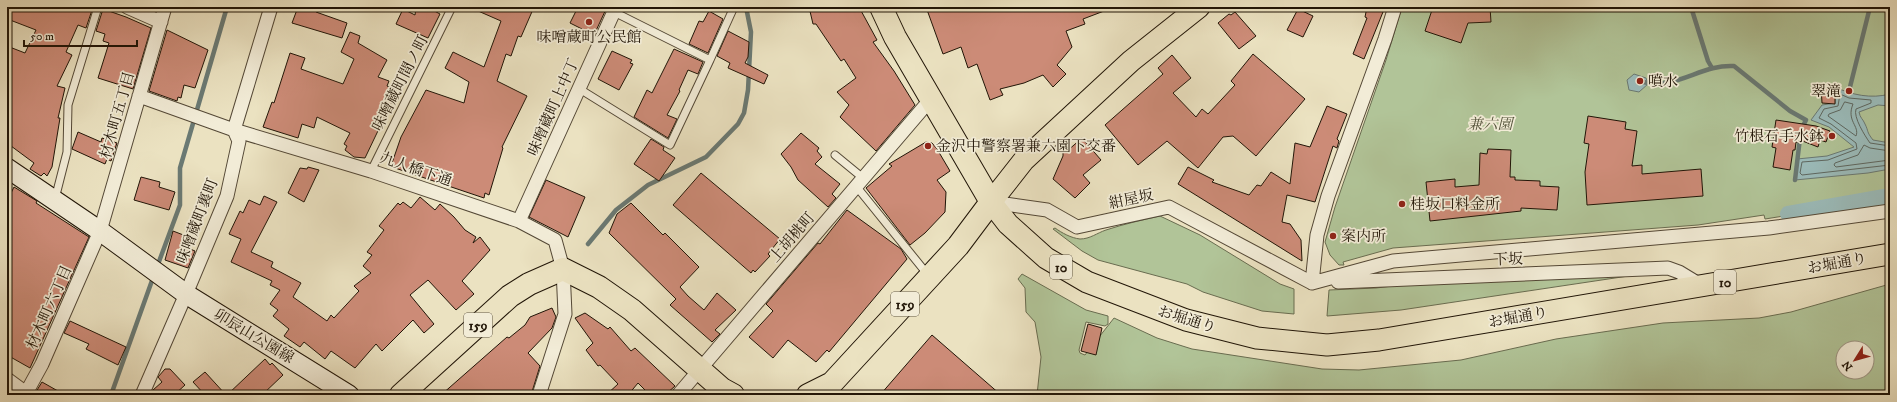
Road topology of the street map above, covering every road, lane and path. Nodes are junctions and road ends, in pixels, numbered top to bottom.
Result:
1 (98, 7) edge
2 (127, 7) edge
3 (165, 7) edge
4 (271, 7) edge
5 (452, 7) edge
6 (734, 7) edge
7 (881, 7) edge
8 (1199, 7) edge
9 (1394, 7) edge
10 (615, 10) edge
11 (160, 22) junction
12 (710, 60) junction
13 (578, 88) junction
14 (139, 96) junction
15 (930, 100) junction
16 (234, 130) junction
17 (835, 155) dead end
18 (7, 168) edge
19 (371, 171) junction
20 (860, 182) junction
21 (54, 201) junction
22 (991, 202) junction
23 (1890, 211) edge
24 (519, 221) junction
25 (100, 231) junction
26 (1890, 254) edge
27 (563, 269) junction
28 (930, 277) junction
29 (1312, 283) junction
30 (1702, 286) junction
31 (186, 294) junction
32 (700, 369) junction
33 (7, 379) edge
34 (26, 394) edge
35 (142, 395) edge
36 (349, 395) edge
37 (401, 395) edge
38 (539, 395) edge
39 (678, 395) edge
40 (733, 395) edge
41 (808, 395) edge

1 - 21 lane
2 - 11 street
3 - 11 street, 材木町五丁目
4 - 16 street, 味噌蔵町裏町
5 - 19 lane, 味噌蔵町間ノ町
6 - 12 lane
7 - 15 highway
8 - 22 main road
9 - 29 street
10 - 12 lane
10 - 13 street, 味噌蔵町上中丁
11 - 14 street, 材木町五丁目
12 - 13 lane
13 - 24 street, 味噌蔵町上中丁
14 - 16 street, 九人橋下通
14 - 25 street, 材木町五丁目
15 - 20 street, 上胡桃町
15 - 22 highway
16 - 19 street, 九人橋下通
16 - 31 street, 味噌蔵町裏町
17 - 20 lane
18 - 21 street, 卯辰山公園線
19 - 24 street, 九人橋下通
20 - 28 lane
20 - 32 street, 上胡桃町
21 - 25 street, 卯辰山公園線
22 - 28 highway, 159
22 - 29 street, 紺屋坂
22 - 30 main road, お堀通り / 10
23 - 29 street
24 - 27 street, 九人橋下通
25 - 31 street, 卯辰山公園線
25 - 34 street, 材木町六丁目
26 - 30 main road, お堀通り / 10
27 - 32 highway
27 - 37 highway, 159
27 - 38 street, 九人橋下通
28 - 41 highway, 159
29 - 30 street, 下坂
31 - 35 street, 味噌蔵町裏町
31 - 36 street, 卯辰山公園線
32 - 39 street, 上胡桃町
32 - 40 highway
33 - 34 street

